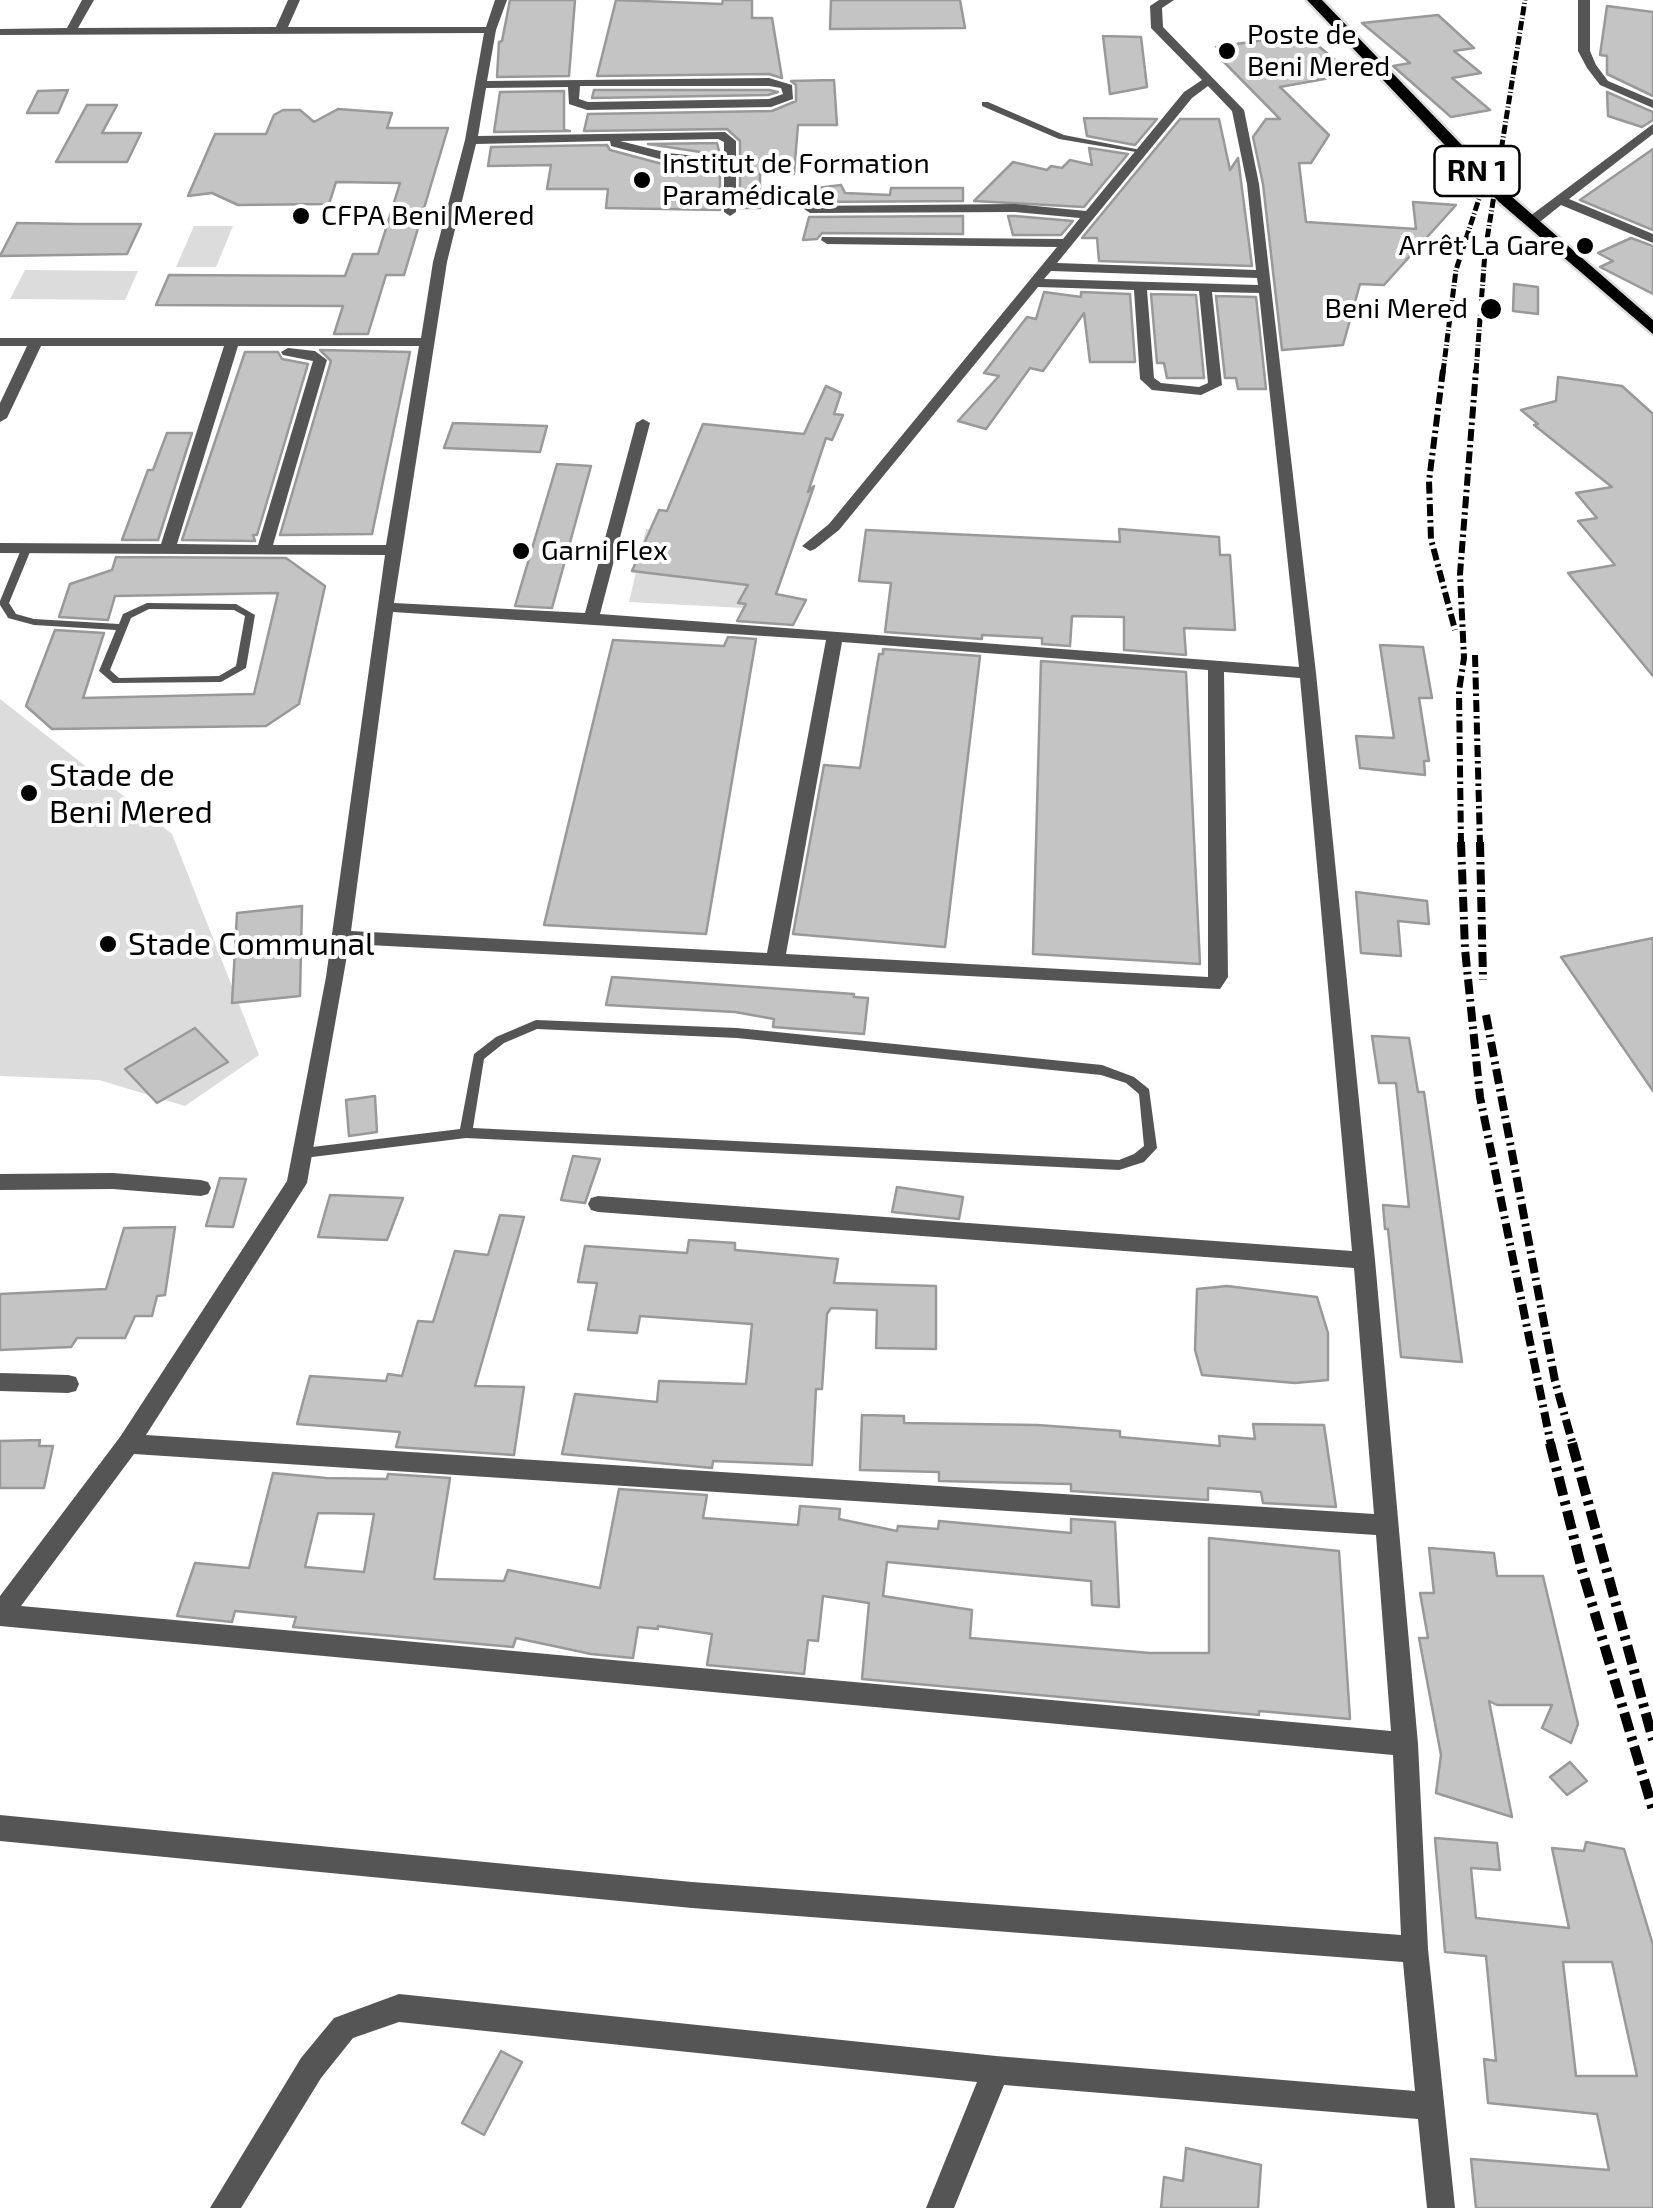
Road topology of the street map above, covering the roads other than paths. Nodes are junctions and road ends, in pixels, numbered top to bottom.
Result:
1 (88, 0) edge
2 (294, 0) edge
3 (500, 0) edge
4 (1314, 0) edge
5 (1584, 0) edge
6 (1160, 2) edge
7 (490, 30) junction
8 (72, 31) junction
9 (0, 32) edge
10 (280, 32) junction
11 (1209, 80) junction
12 (574, 82) junction
13 (480, 85) junction
14 (984, 104) dead end
15 (1653, 104) edge
16 (1653, 128) edge
17 (594, 137) junction
18 (471, 140) junction
19 (1142, 151) junction
20 (730, 163) junction
21 (1562, 200) junction
22 (810, 209) dead end
23 (730, 212) dead end
24 (1090, 215) junction
25 (1531, 222) junction
26 (1653, 239) edge
27 (828, 240) dead end
28 (1068, 242) junction
29 (1047, 268) junction
30 (1262, 281) junction
31 (1034, 283) junction
32 (1140, 286) junction
33 (1205, 288) junction
34 (1653, 328) edge
35 (0, 342) edge
36 (36, 342) junction
37 (232, 342) junction
38 (281, 342) junction
39 (427, 342) junction
40 (0, 418) edge
41 (643, 423) dead end
42 (810, 546) dead end
43 (27, 547) junction
44 (0, 548) edge
45 (168, 548) junction
46 (264, 549) junction
47 (393, 550) junction
48 (385, 607) junction
49 (591, 619) junction
50 (122, 628) junction
51 (835, 636) junction
52 (1216, 666) junction
53 (1308, 672) junction
54 (340, 937) junction
55 (775, 961) junction
56 (466, 1133) junction
57 (304, 1153) junction
58 (0, 1182) edge
59 (201, 1188) dead end
60 (598, 1204) dead end
61 (1364, 1260) junction
62 (0, 1382) edge
63 (68, 1384) dead end
64 (128, 1444) junction
65 (1384, 1525) junction
66 (1405, 1744) junction
67 (0, 1828) edge
68 (1415, 1949) junction
69 (996, 2070) junction
70 (1430, 2106) junction
71 (224, 2208) edge
72 (940, 2208) edge
73 (1440, 2208) edge

1 - 8 street
2 - 10 street
3 - 7 street
4 - 25 main road, RN 1
5 - 15 street
6 - 11 street
7 - 10 street
7 - 13 street
8 - 9 street
8 - 10 street
11 - 19 street
11 - 30 street
12 - 12 street
12 - 13 street
13 - 18 street
14 - 19 lane
16 - 21 street
17 - 18 street
17 - 20 street
17 - 20 street
18 - 39 street
19 - 24 street
20 - 23 street
21 - 25 street
21 - 26 street
22 - 24 street
24 - 28 street
25 - 34 main road, RN 1
27 - 28 street
28 - 29 street
29 - 30 street
29 - 31 street
30 - 33 street
30 - 53 street
31 - 32 street
31 - 42 street
32 - 33 street
32 - 33 street
35 - 36 street
36 - 37 street
36 - 40 street
37 - 38 street
37 - 45 street
38 - 39 street
38 - 46 street
39 - 47 street
41 - 49 street
43 - 44 street
43 - 45 street
43 - 50 lane
45 - 46 street
46 - 47 street
47 - 48 street
48 - 49 street
48 - 54 street
49 - 51 street
50 - 50 lane
51 - 52 street
51 - 55 street
52 - 53 street
52 - 55 street
53 - 61 street
54 - 55 street
54 - 57 street
56 - 56 lane
56 - 57 lane
57 - 64 street
58 - 59 street
60 - 61 street
61 - 65 street
62 - 63 street
64 - 65 street
64 - 66 street
65 - 66 street
66 - 68 street
67 - 68 street
68 - 70 street
69 - 70 street
69 - 71 street
69 - 72 street
70 - 73 street

